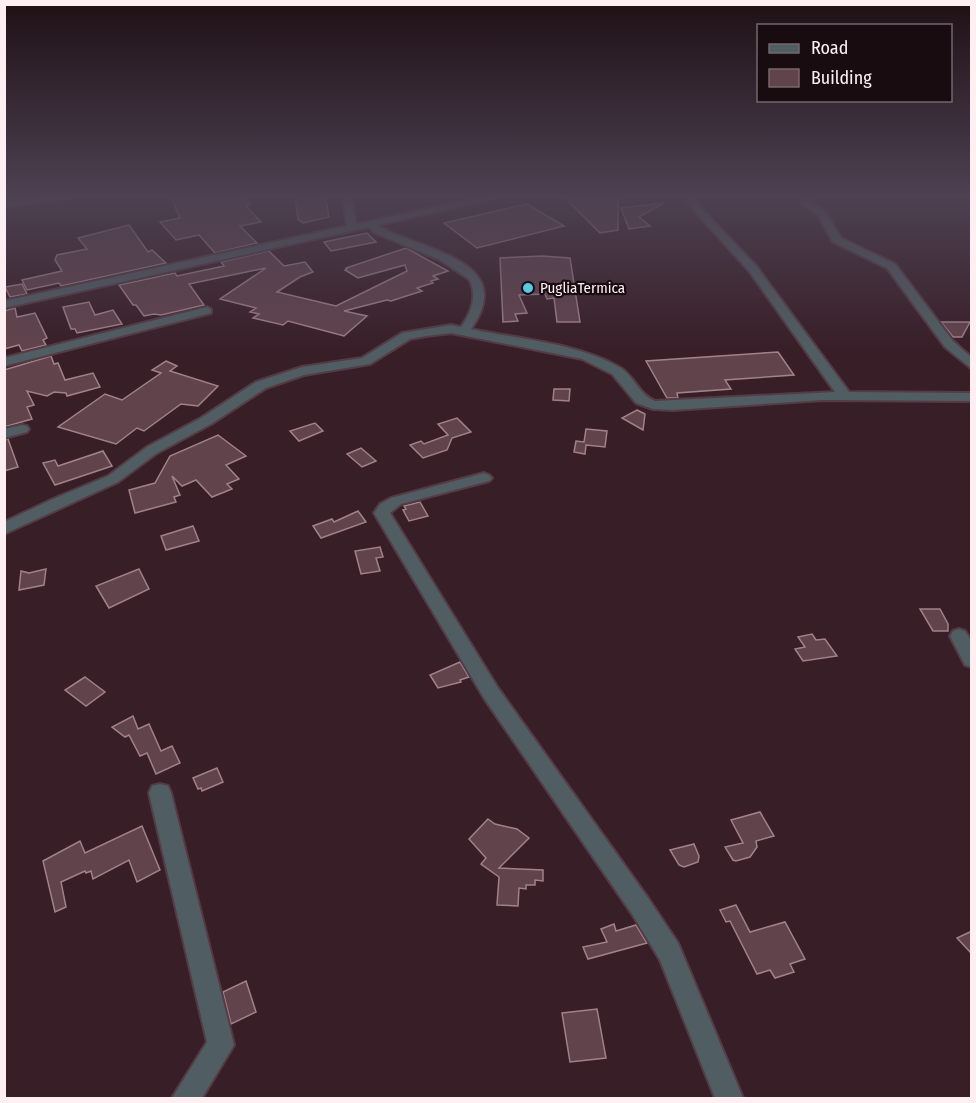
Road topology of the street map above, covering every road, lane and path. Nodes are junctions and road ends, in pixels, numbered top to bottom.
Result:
1 (266, 246) edge
2 (414, 246) edge
3 (732, 246) edge
4 (850, 246) edge
5 (4, 305) edge
6 (207, 311) dead end
7 (463, 332) junction
8 (4, 362) edge
9 (972, 365) edge
10 (845, 396) junction
11 (972, 397) edge
12 (22, 429) dead end
13 (4, 434) edge
14 (484, 478) dead end
15 (4, 529) edge
16 (958, 636) dead end
17 (972, 660) edge
18 (160, 793) dead end
19 (186, 1098) edge
20 (729, 1098) edge

1 - 5 street
2 - 7 street
3 - 10 street
4 - 9 street
6 - 8 street
7 - 10 street
7 - 15 street
10 - 11 street
12 - 13 street
14 - 20 street
16 - 17 street
18 - 19 street

